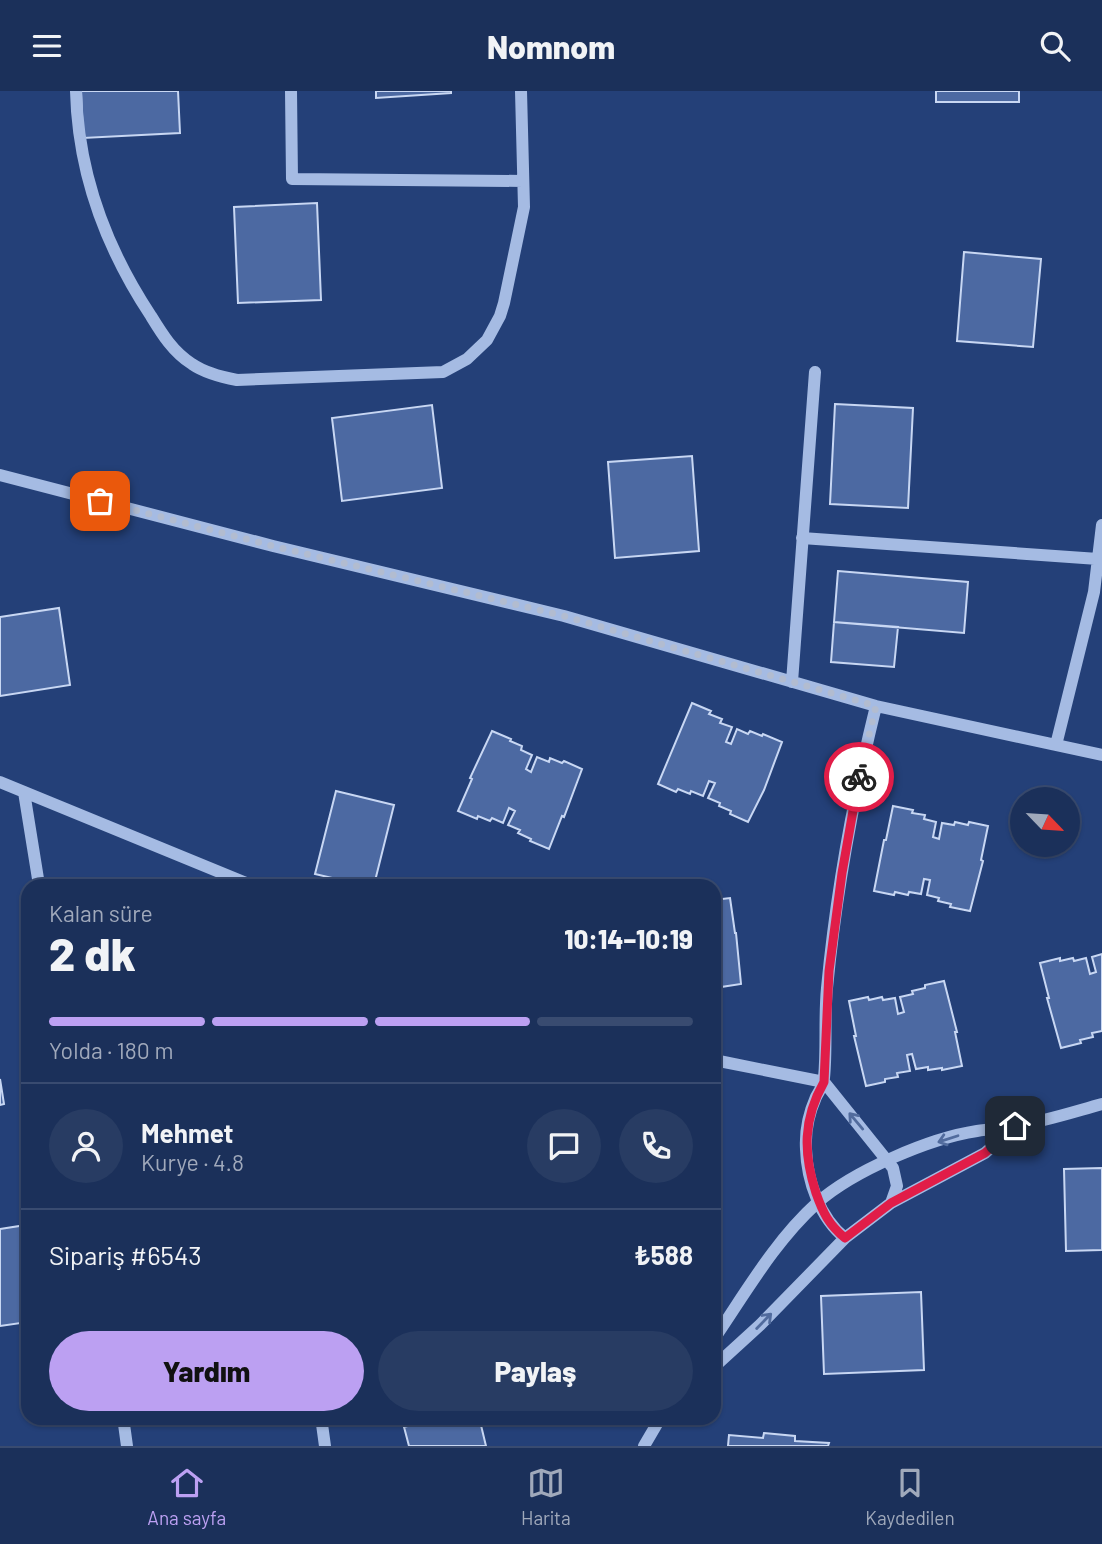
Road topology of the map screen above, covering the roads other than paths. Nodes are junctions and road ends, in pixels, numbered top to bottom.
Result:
1 (76, 91) edge
2 (291, 91) edge
3 (521, 91) edge
4 (523, 181) junction
5 (814, 372) dead end
6 (0, 475) edge
7 (1102, 526) edge
8 (802, 538) junction
9 (1098, 559) junction
10 (1098, 591) edge
11 (792, 682) junction
12 (876, 706) junction
13 (1056, 745) junction
14 (1102, 748) edge
15 (1102, 755) edge
16 (0, 782) edge
17 (24, 792) junction
18 (38, 879) edge
19 (225, 879) edge
20 (721, 1061) edge
21 (824, 1082) junction
22 (1102, 1104) edge
23 (1015, 1126) junction
24 (888, 1160) junction
25 (819, 1201) junction
26 (891, 1203) junction
27 (845, 1238) junction
28 (721, 1329) edge
29 (721, 1361) edge
30 (123, 1425) edge
31 (322, 1425) edge
32 (656, 1425) edge
33 (127, 1446) edge
34 (325, 1446) edge
35 (644, 1446) edge

1 - 4 street
2 - 4 street
3 - 4 street
5 - 8 street
6 - 11 street
7 - 9 street
8 - 9 street
8 - 11 street
9 - 10 street
10 - 13 street
11 - 12 street
12 - 13 street
12 - 21 street
13 - 14 street
13 - 15 street
16 - 17 street
17 - 18 street
17 - 19 street
20 - 21 street
24 -> 21 street
21 - 25 street
22 - 23 street
23 -> 24 street
23 - 26 street
24 - 25 street
24 - 26 street
25 - 27 street
25 - 28 street
26 - 27 street
29 -> 27 street
30 - 33 street
31 - 34 street
32 - 35 street

